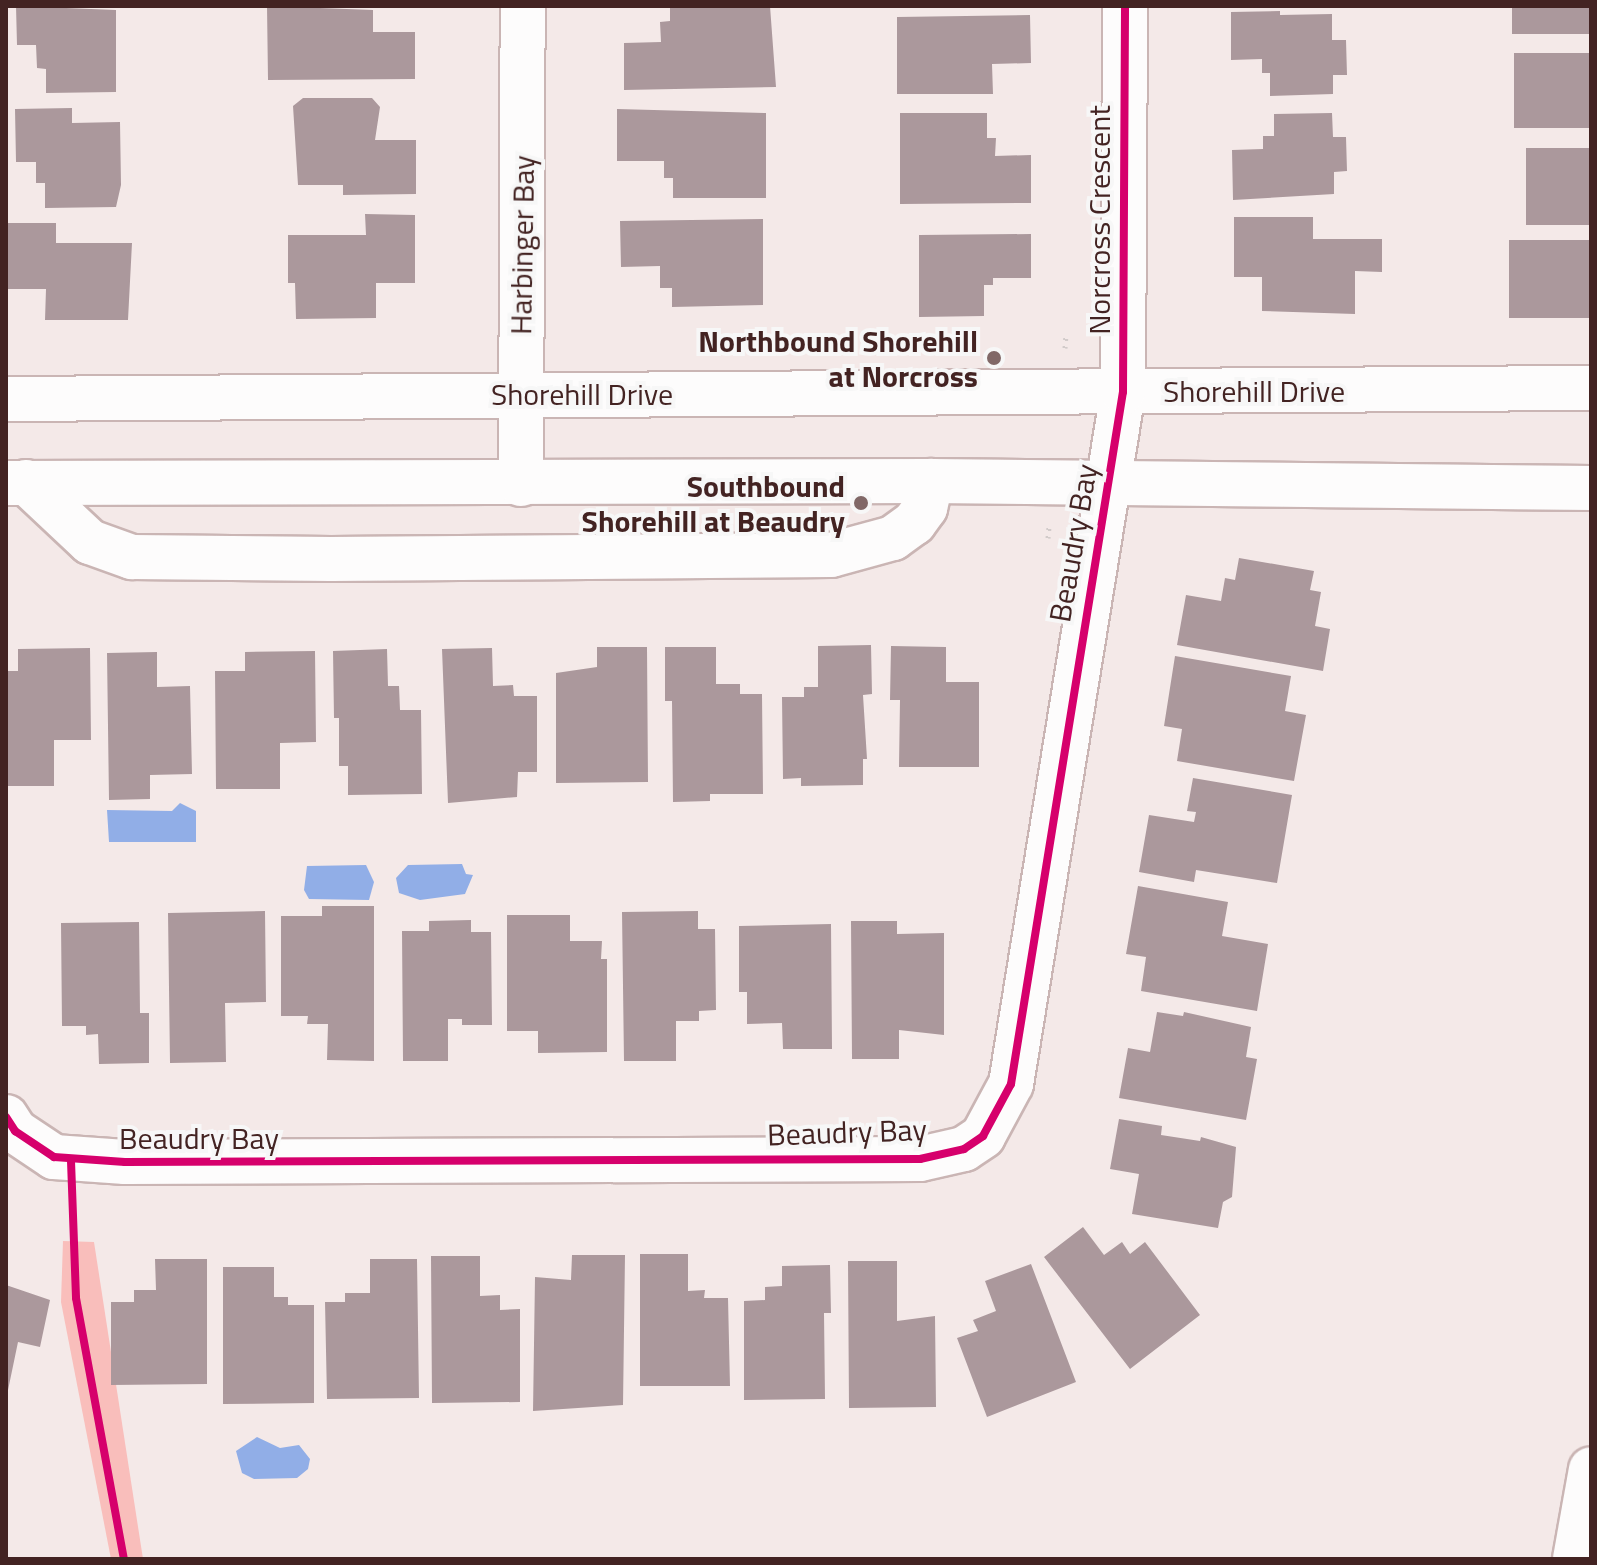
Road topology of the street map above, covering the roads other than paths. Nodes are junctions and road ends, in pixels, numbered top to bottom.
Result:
1 (523, 6) edge
2 (1125, 6) edge
3 (1591, 388) edge
4 (1123, 392) junction
5 (520, 394) junction
6 (6, 399) edge
7 (1116, 434) joint
8 (931, 481) junction
9 (16, 482) edge
10 (521, 484) junction
11 (1107, 485) junction
12 (1591, 488) edge
13 (6, 1117) edge
14 (1591, 1469) edge
15 (1575, 1559) edge

1 - 5 street, Harbinger Bay
2 - 4 street, Norcross Crescent
3 - 4 street, Shorehill Drive
4 - 5 street, Shorehill Drive
4 - 7 street, Norcross Crescent
5 - 6 street, Shorehill Drive
5 - 10 street, Harbinger Bay
7 - 11 street, Beaudry Bay
8 - 9 street
8 - 10 street
8 - 11 street
9 - 10 street
11 - 12 street
11 - 13 street, Beaudry Bay
14 - 15 street

